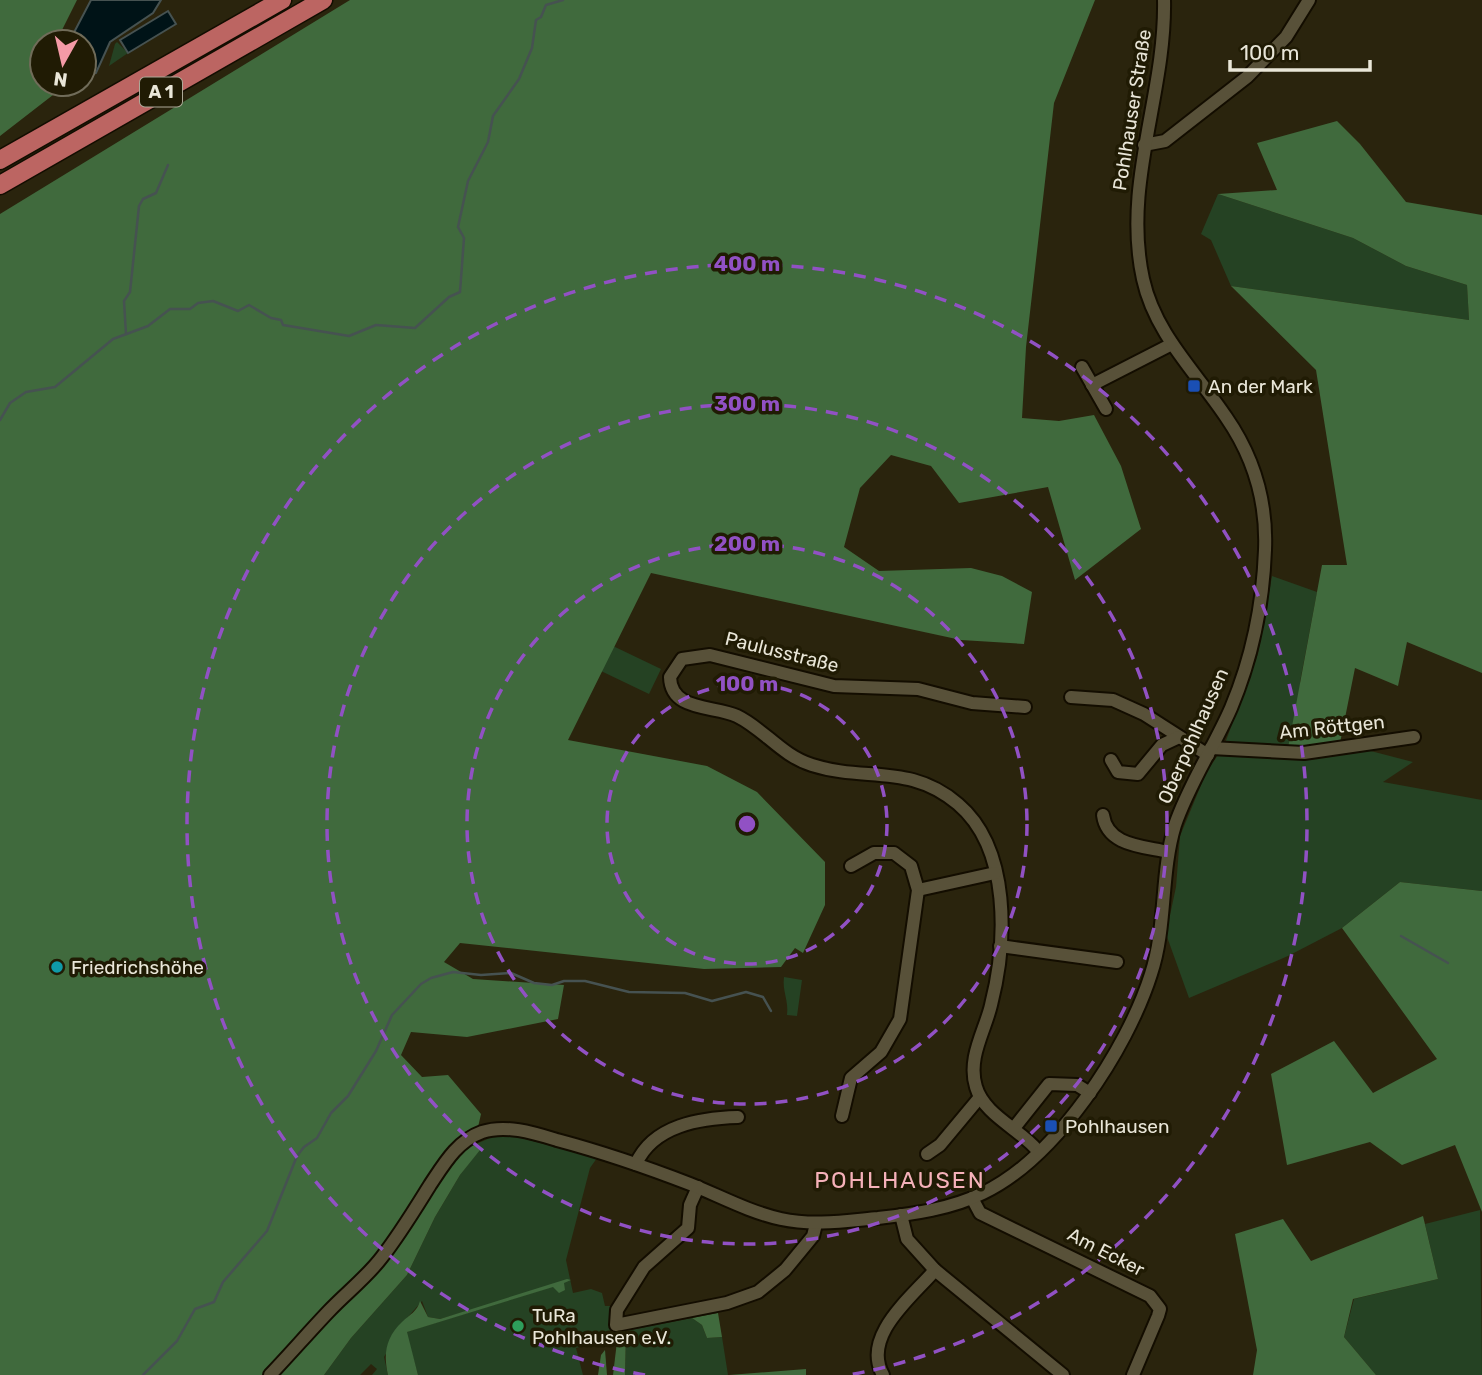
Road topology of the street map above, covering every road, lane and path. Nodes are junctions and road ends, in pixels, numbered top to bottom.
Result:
1 (282, 0) edge
2 (323, 0) edge
3 (1164, 0) edge
4 (1309, 0) edge
5 (1144, 145) junction
6 (0, 160) edge
7 (0, 185) edge
8 (1172, 344) junction
9 (1082, 367) dead end
10 (1092, 385) junction
11 (1106, 410) dead end
12 (1265, 553) joint
13 (1070, 697) dead end
14 (1025, 707) dead end
15 (1179, 737) junction
16 (1415, 737) dead end
17 (1209, 752) junction
18 (1111, 760) dead end
19 (1103, 815) dead end
20 (1168, 852) junction
21 (851, 866) dead end
22 (995, 873) junction
23 (918, 890) junction
24 (1000, 946) junction
25 (1116, 962) dead end
26 (1090, 1093) junction
27 (980, 1097) junction
28 (842, 1116) dead end
29 (738, 1117) dead end
30 (1014, 1128) junction
31 (1038, 1150) junction
32 (927, 1154) dead end
33 (636, 1164) junction
34 (698, 1187) junction
35 (972, 1198) junction
36 (901, 1215) junction
37 (816, 1224) junction
38 (935, 1270) junction
39 (270, 1375) edge
40 (883, 1375) edge
41 (1063, 1375) edge
42 (1133, 1375) edge

1 - 6 highway, A 1
2 - 7 highway, A 1
3 - 5 street, Pohlhauser Straße
4 - 5 street
5 - 8 street, Pohlhauser Straße
8 - 10 street
8 - 12 street, Pohlhauser Straße
9 - 10 street
10 - 11 street
12 - 17 street, Oberpohlhausen
13 - 15 street
14 - 22 street, Paulusstraße
15 - 17 street
15 - 18 street, Oberpohlhausen
16 - 17 street, Am Röttgen
17 - 20 street, Oberpohlhausen
19 - 20 street
20 - 26 street, Oberpohlhausen
21 - 23 street
22 - 23 street
22 - 24 street, Paulusstraße
23 - 28 street
24 - 25 street
24 - 27 street, Paulusstraße
26 - 30 street
26 - 31 street, Oberpohlhausen
27 - 30 street
27 - 32 street
29 - 33 street
30 - 31 street
31 - 35 street, Oberpohlhausen
33 - 34 street, Oberpohlhausen
33 - 39 street, Oberpohlhausen
34 - 37 street, Oberpohlhausen
34 - 37 street
35 - 36 street, Oberpohlhausen
35 - 42 street, Am Ecker
36 - 37 street, Oberpohlhausen
36 - 38 street
38 - 40 street
38 - 41 street

